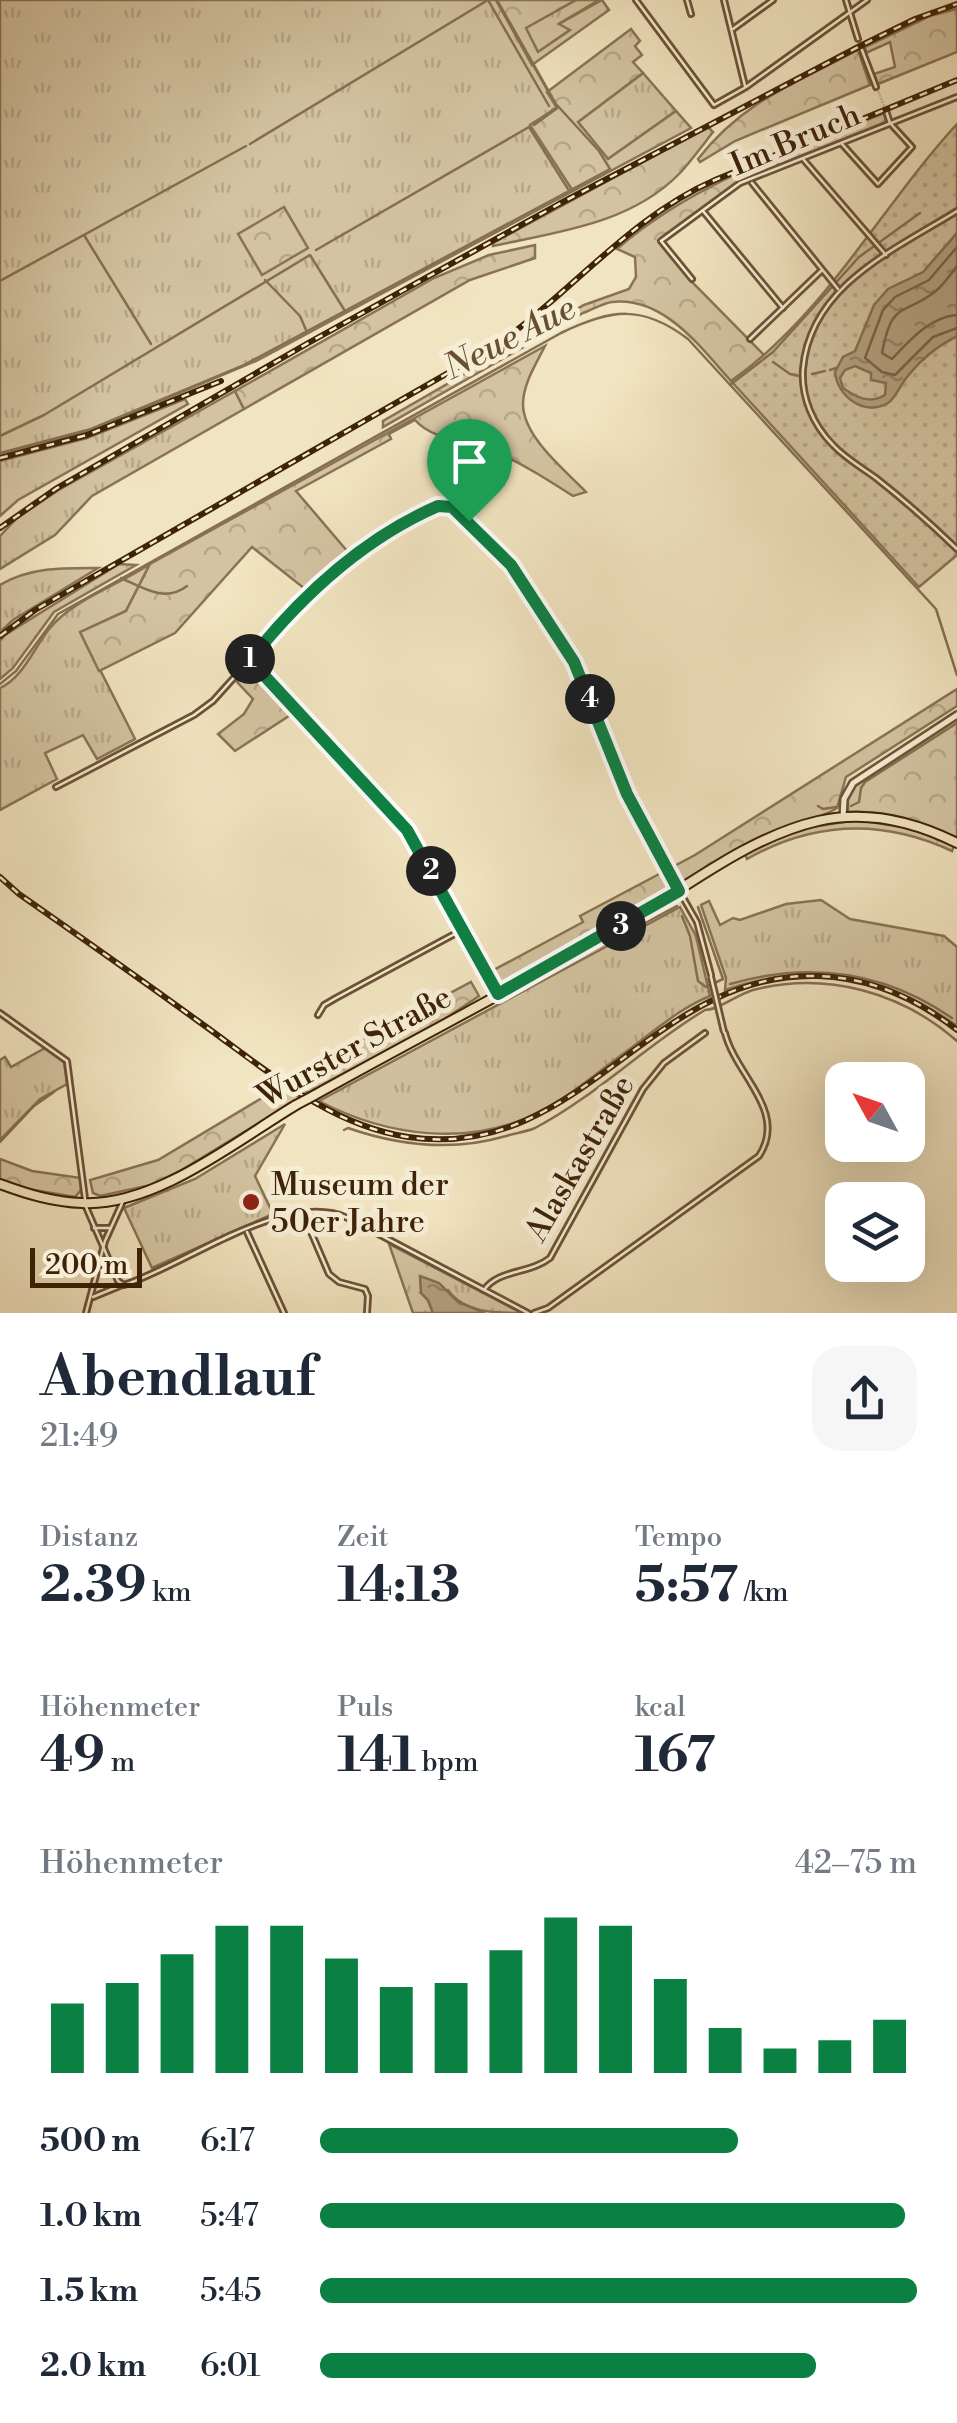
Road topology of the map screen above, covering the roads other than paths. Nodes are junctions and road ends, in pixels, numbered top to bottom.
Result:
1 (636, 0) edge
2 (687, 0) edge
3 (724, 0) edge
4 (774, 0) edge
5 (846, 0) edge
6 (867, 0) edge
7 (850, 12) junction
8 (691, 14) dead end
9 (732, 30) junction
10 (858, 39) dead end
11 (862, 50) dead end
12 (876, 86) tunnel mouth
13 (746, 87) junction
14 (957, 97) edge
15 (886, 111) tunnel mouth
16 (890, 123) junction
17 (841, 143) junction
18 (802, 158) junction
19 (751, 181) junction
20 (702, 210) junction
21 (957, 211) edge
22 (886, 255) junction
23 (821, 270) junction
24 (692, 278) dead end
25 (836, 287) junction
26 (783, 308) junction
27 (750, 339) dead end
28 (957, 549) edge
29 (250, 660) junction
30 (957, 715) edge
31 (56, 787) dead end
32 (843, 818) junction
33 (957, 843) edge
34 (679, 891) junction
35 (463, 930) junction
36 (498, 994) junction
37 (0, 1013) edge
38 (318, 1015) dead end
39 (705, 1032) dead end
40 (0, 1184) edge
41 (124, 1198) junction
42 (85, 1204) junction
43 (302, 1210) junction
44 (94, 1228) junction
45 (111, 1228) junction
46 (246, 1230) junction
47 (103, 1249) junction
48 (124, 1285) junction
49 (483, 1290) junction
50 (90, 1298) junction
51 (86, 1313) edge
52 (284, 1313) edge
53 (366, 1313) edge
54 (528, 1313) edge
55 (534, 1313) edge

1 - 13 street
2 - 8 street
3 - 9 street
4 - 9 street
5 - 7 street
6 - 7 street
7 - 10 street
7 - 13 street
9 - 13 street
11 - 12 street
14 - 16 street, Im Bruch
15 - 16 street
16 - 17 street, Im Bruch
16 - 17 street
17 - 18 street, Im Bruch
18 - 19 street, Im Bruch
18 - 22 street
19 - 20 street, Im Bruch
19 - 23 street
20 - 24 street, Im Bruch
20 - 26 street
21 - 22 street
22 - 25 street
23 - 25 street
23 - 26 street
25 - 28 street
26 - 27 street
29 - 31 street
29 - 34 street
29 - 35 street
30 - 32 street
32 - 33 main road, Wurster Straße
32 - 34 main road, Wurster Straße
34 - 36 main road, Wurster Straße
34 - 55 street, bridge
35 - 36 street
35 - 38 street
36 - 41 main road, Wurster Straße, bridge
37 - 42 street
39 - 49 street, Alaskastraße
40 - 42 main road, Wurster Straße
41 - 42 main road, Wurster Straße
41 - 45 street
42 - 44 street
43 - 46 street
43 - 49 street
43 - 53 street
44 - 45 street
44 - 47 street
45 - 47 street
46 - 48 street
46 - 52 street
47 - 48 street
47 - 50 street
48 - 50 street
49 - 54 street
50 - 51 street

